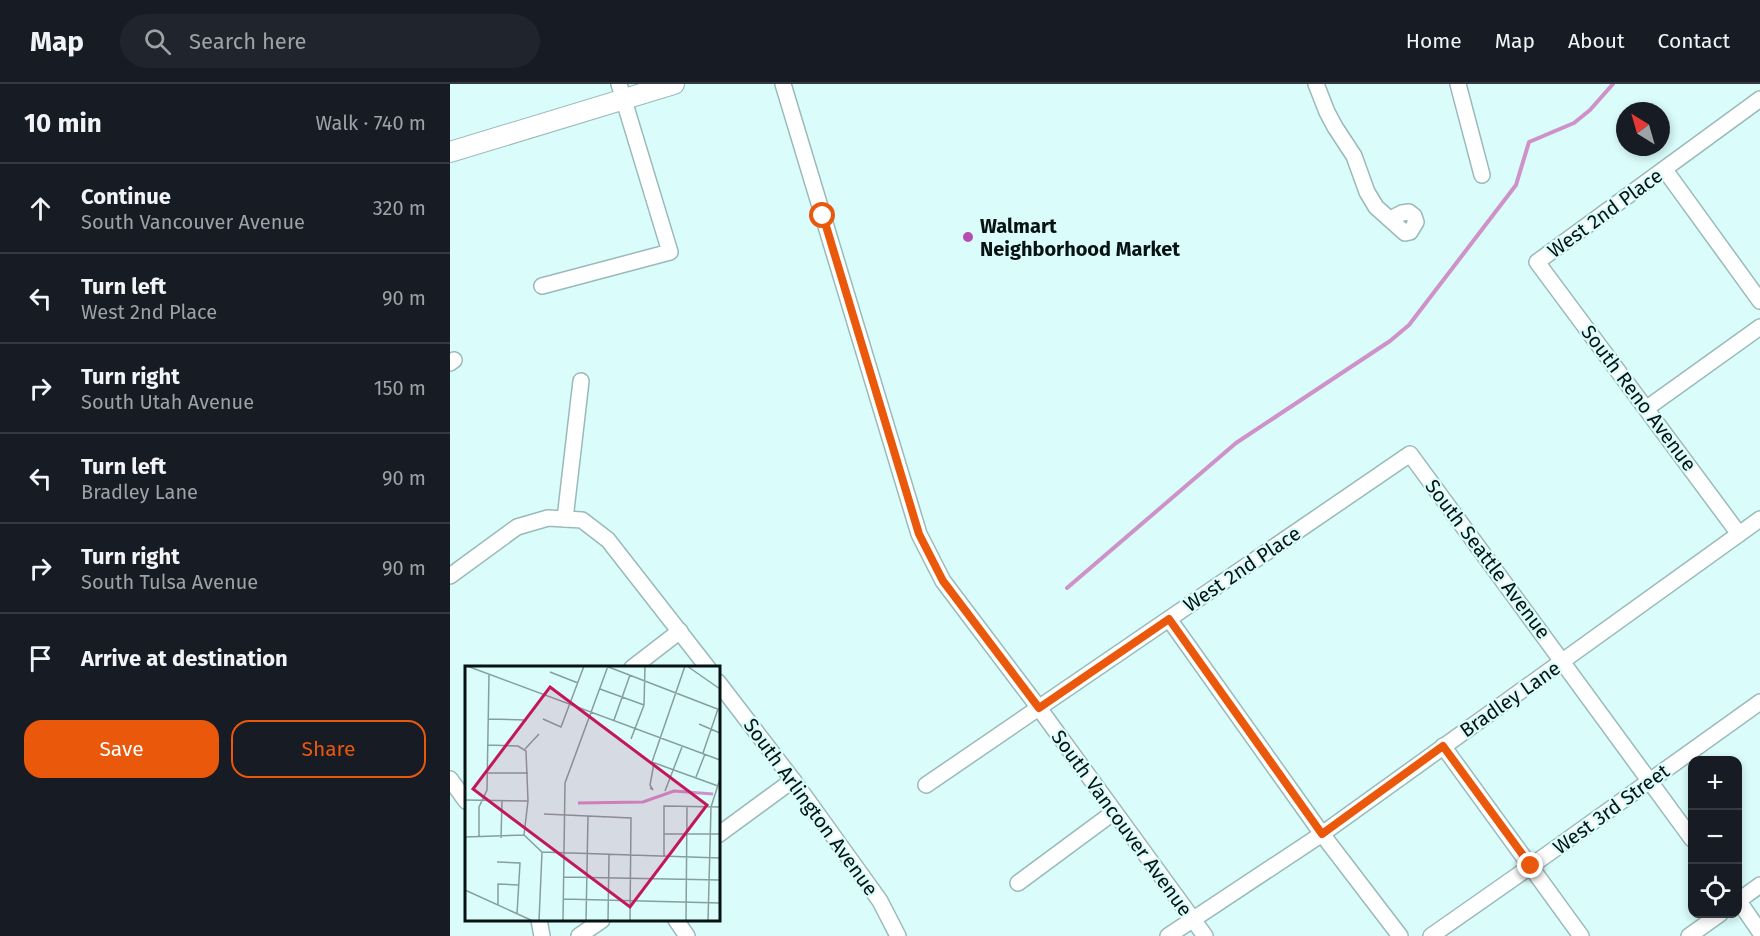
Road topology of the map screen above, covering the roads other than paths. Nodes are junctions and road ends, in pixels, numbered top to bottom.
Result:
1 (674, 84) edge
2 (783, 84) edge
3 (1316, 84) edge
4 (1458, 84) edge
5 (621, 92) edge
6 (1760, 99) edge
7 (450, 152) edge
8 (1665, 170) junction
9 (1482, 175) dead end
10 (1390, 219) dead end
11 (1538, 262) joint
12 (542, 286) dead end
13 (1760, 301) edge
14 (1760, 327) edge
15 (581, 381) dead end
16 (1647, 408) junction
17 (1410, 454) joint
18 (566, 519) junction
19 (1760, 519) edge
20 (1739, 534) junction
21 (450, 576) edge
22 (1169, 619) junction
23 (680, 631) junction
24 (1564, 661) junction
25 (635, 666) edge
26 (706, 666) edge
27 (720, 685) edge
28 (1760, 702) edge
29 (1039, 708) junction
30 (1443, 746) junction
31 (450, 779) edge
32 (793, 780) junction
33 (1650, 781) junction
34 (926, 785) dead end
35 (465, 796) edge
36 (1114, 812) junction
37 (1688, 833) edge
38 (720, 834) edge
39 (1322, 834) junction
40 (1531, 866) junction
41 (1018, 883) dead end
42 (1760, 885) edge
43 (1742, 898) edge
44 (1742, 907) edge
45 (1714, 918) edge
46 (1192, 920) junction
47 (539, 921) edge
48 (601, 921) edge
49 (677, 921) edge
50 (1760, 932) edge
51 (542, 936) edge
52 (579, 936) edge
53 (687, 936) edge
54 (898, 936) edge
55 (1168, 936) edge
56 (1205, 936) edge
57 (1400, 936) edge
58 (1431, 936) edge
59 (1581, 936) edge
60 (1689, 936) edge

1 - 5 main road
2 - 29 street, South Vancouver Avenue
3 - 10 street
4 - 9 street
5 - 7 main road
5 - 12 street
6 - 8 street, West 2nd Place
8 - 11 street, West 2nd Place
8 - 13 street
11 - 16 street, South Reno Avenue
14 - 16 street
15 - 18 street
16 - 20 street, South Reno Avenue
17 - 22 street, West 2nd Place
17 - 24 street, South Seattle Avenue
18 - 21 street
18 - 23 street
19 - 20 street, Bradley Lane
20 - 24 street, Bradley Lane
22 - 29 street, West 2nd Place
22 - 39 street
23 - 25 street
23 - 26 street
24 - 30 street, Bradley Lane
24 - 33 street, South Seattle Avenue
27 - 32 street, South Arlington Avenue
28 - 33 street, West 3rd Street
29 - 34 street, West 2nd Place
29 - 36 street, South Vancouver Avenue
30 - 39 street, Bradley Lane
30 - 40 street
31 - 35 street
32 - 38 street
32 - 54 street, South Arlington Avenue
33 - 37 street, South Seattle Avenue
33 - 40 street, West 3rd Street
36 - 41 street
36 - 46 street, South Vancouver Avenue
39 - 46 street, Bradley Lane
39 - 57 street
40 - 58 street, West 3rd Street
40 - 59 street
42 - 43 street
44 - 50 street
45 - 60 street
46 - 55 street, Bradley Lane
46 - 56 street, South Vancouver Avenue
47 - 51 street
48 - 52 street
49 - 53 street

